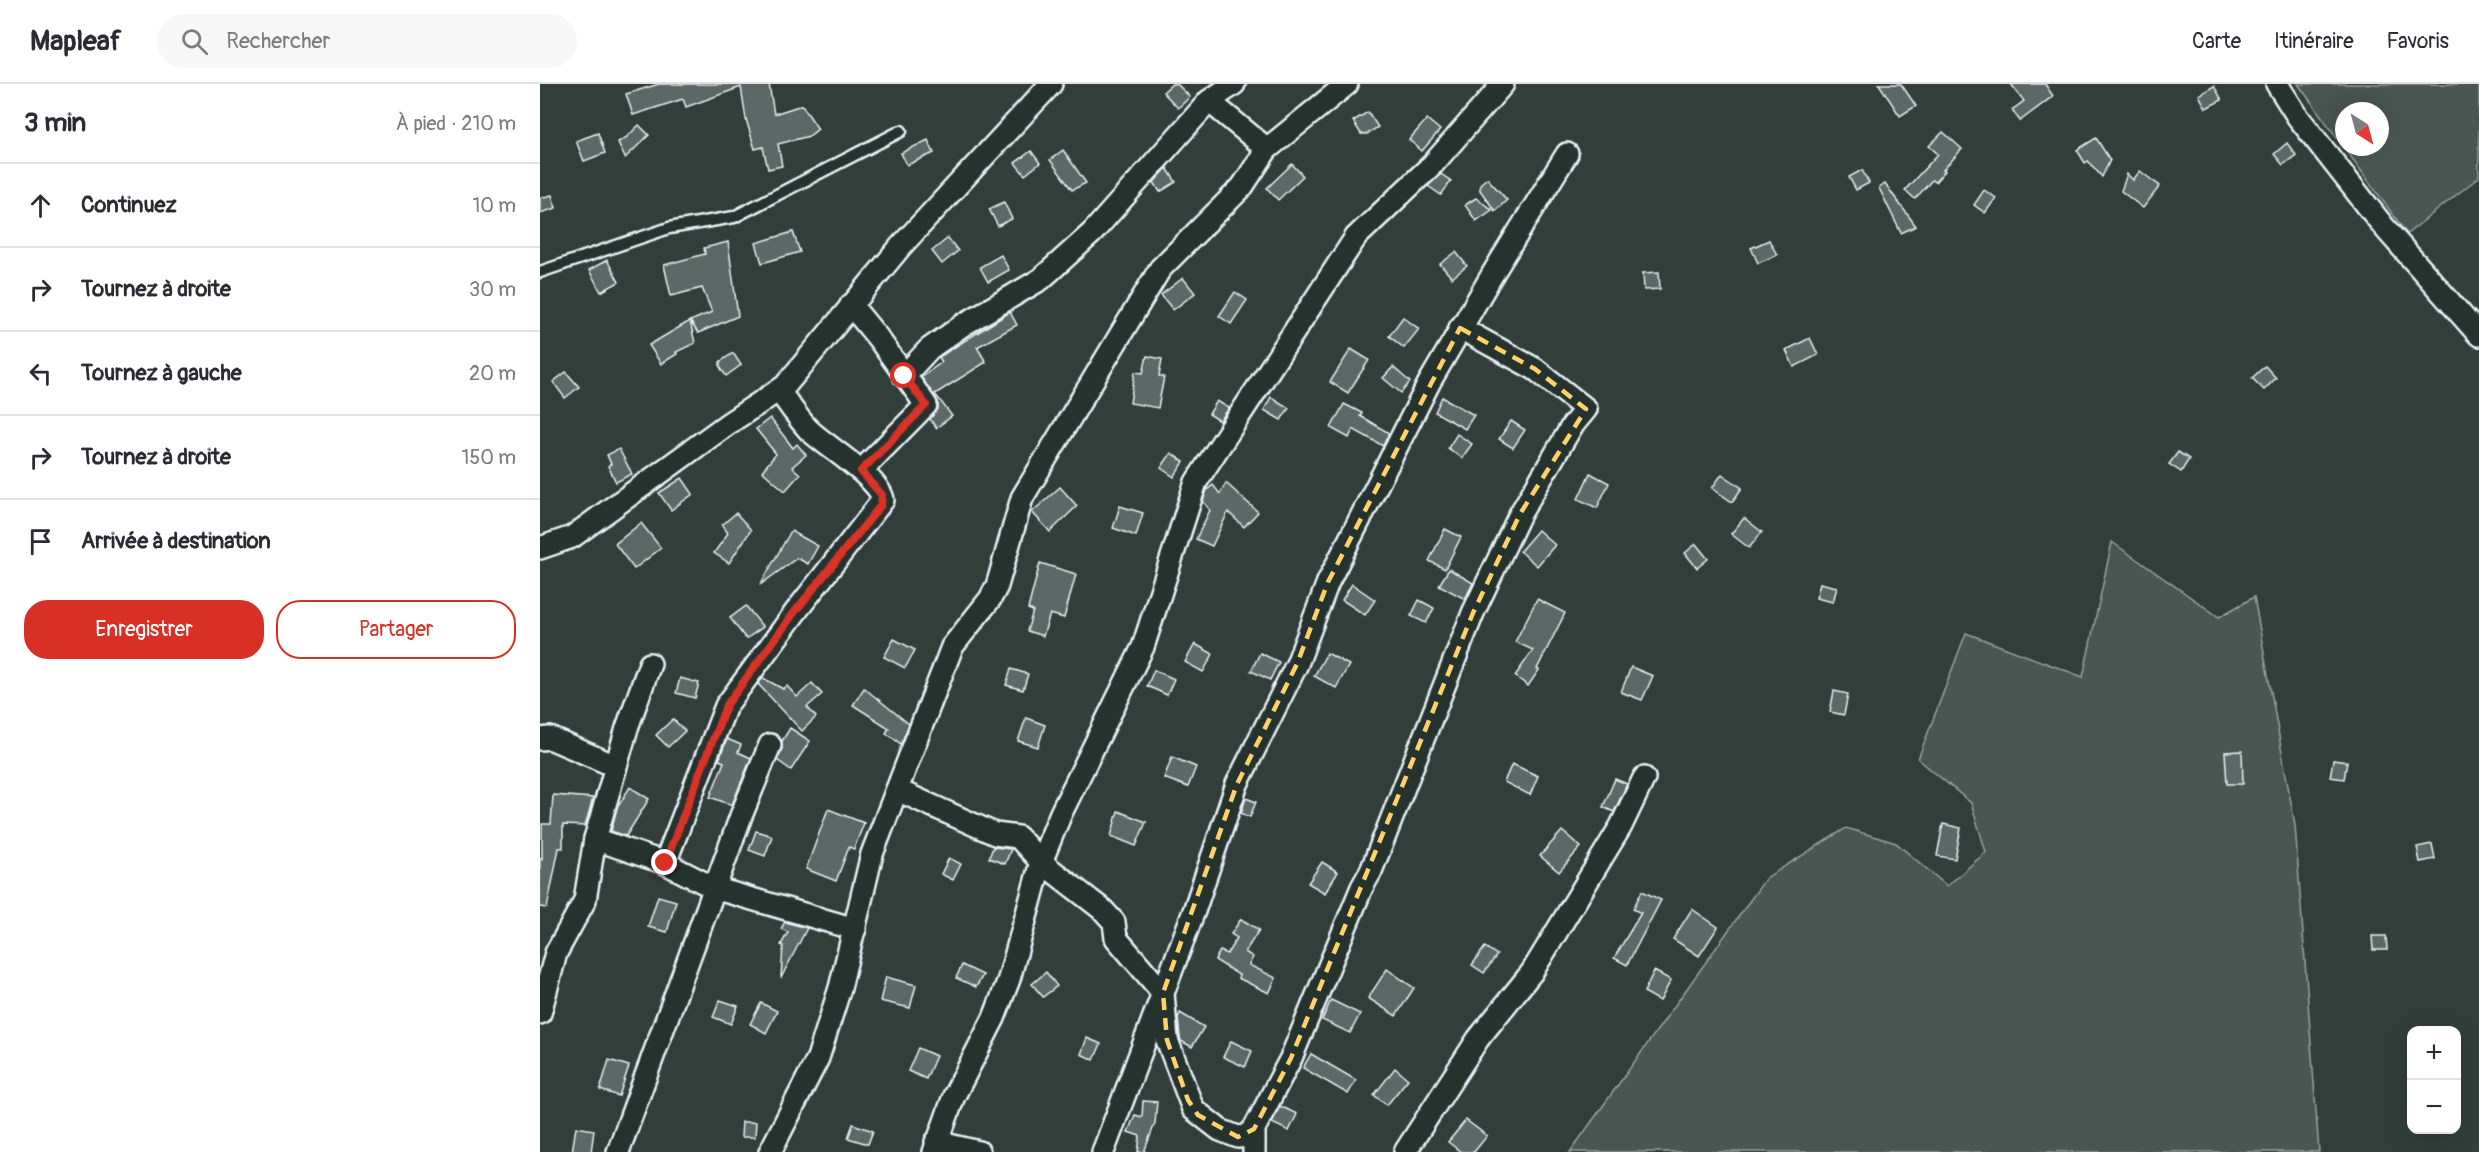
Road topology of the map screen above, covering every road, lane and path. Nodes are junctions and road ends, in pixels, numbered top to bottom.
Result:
1 (1051, 84) edge
2 (1234, 84) edge
3 (1347, 84) edge
4 (1503, 84) edge
5 (2277, 84) edge
6 (1209, 101) junction
7 (901, 131) dead end
8 (1267, 149) junction
9 (1567, 154) dead end
10 (540, 272) edge
11 (851, 305) junction
12 (1460, 328) junction
13 (2479, 335) edge
14 (904, 376) junction
15 (779, 391) junction
16 (861, 471) junction
17 (540, 548) edge
18 (650, 664) dead end
19 (540, 738) edge
20 (770, 745) dead end
21 (615, 766) junction
22 (1644, 778) dead end
23 (897, 790) junction
24 (595, 839) junction
25 (1041, 862) junction
26 (665, 863) junction
27 (714, 888) junction
28 (855, 929) junction
29 (1163, 993) junction
30 (540, 1013) edge
31 (1254, 1129) junction
32 (935, 1147) edge
33 (618, 1152) edge
34 (770, 1152) edge
35 (980, 1152) edge
36 (1103, 1152) edge
37 (1254, 1152) edge
38 (1405, 1152) edge

1 - 11 street
2 - 6 street
3 - 8 street
4 - 25 street
5 - 13 street
6 - 8 street
6 - 14 street
7 - 10 lane
8 - 23 street
9 - 12 street
11 - 14 street
11 - 15 street
12 - 29 street
12 - 31 street
14 - 16 street
15 - 16 street
15 - 17 street
16 - 26 street
18 - 21 street
19 - 21 street
20 - 27 street
21 - 24 street
22 - 38 street
23 - 25 street
23 - 28 street
24 - 26 street
24 - 30 street
25 - 29 street
25 - 32 street
26 - 27 street
27 - 28 street
27 - 33 street
28 - 34 street
29 - 31 street
29 - 36 street
31 - 37 street
32 - 35 street

